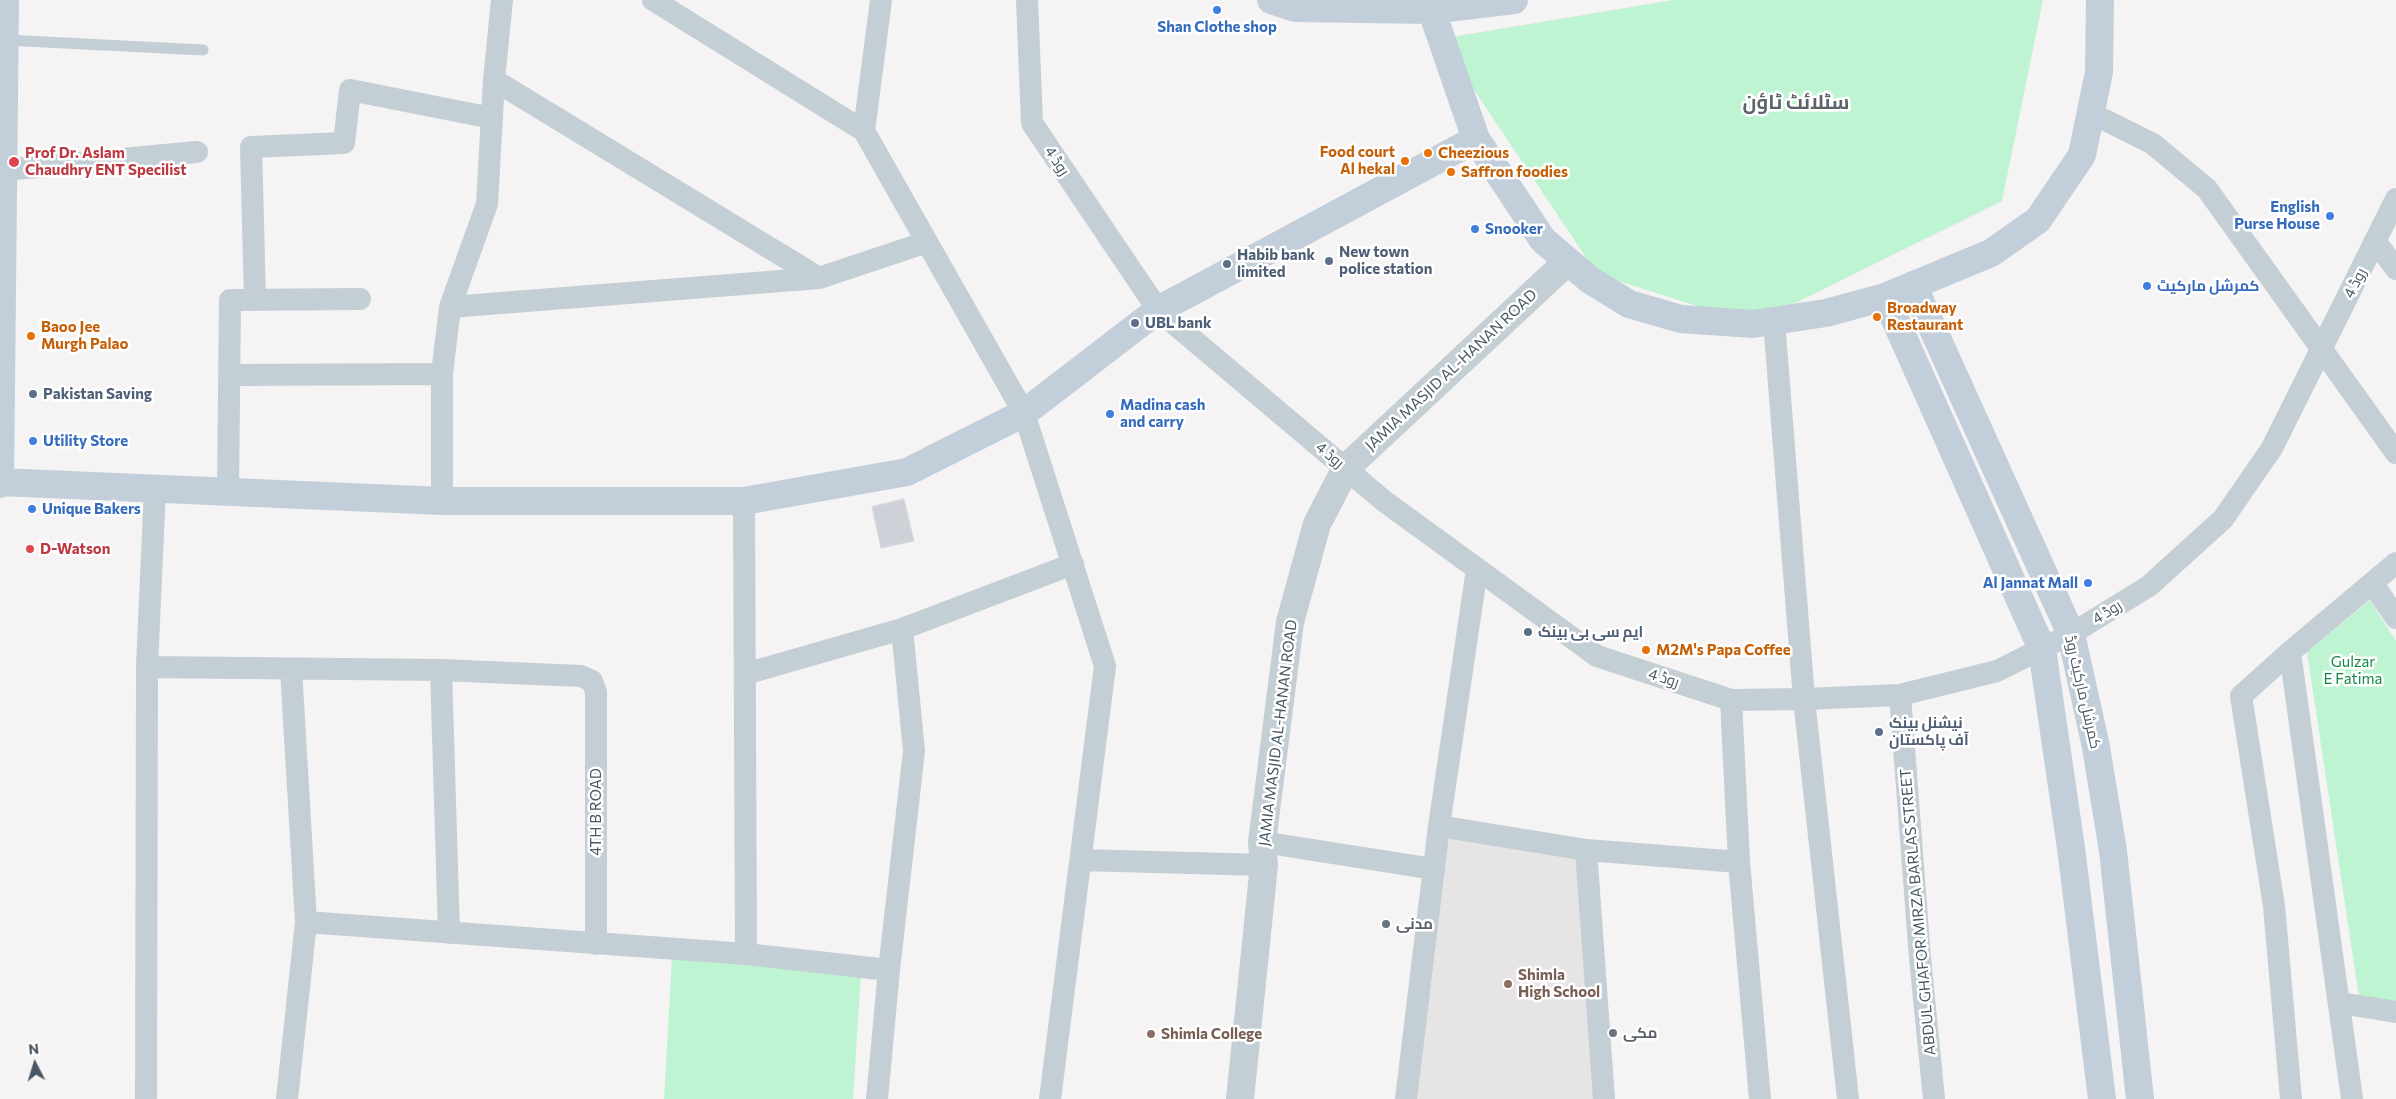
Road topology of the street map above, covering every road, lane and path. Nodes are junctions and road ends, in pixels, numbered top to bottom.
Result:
1 (5, 0) edge
2 (502, 0) edge
3 (652, 0) edge
4 (881, 0) edge
5 (1027, 0) edge
6 (1271, 0) edge
7 (1514, 0) edge
8 (2100, 0) edge
9 (1430, 5) edge
10 (5, 40) junction
11 (203, 50) dead end
12 (494, 80) junction
13 (2091, 113) junction
14 (492, 118) junction
15 (864, 131) junction
16 (1476, 140) junction
17 (197, 152) dead end
18 (4, 170) junction
19 (2396, 199) edge
20 (927, 242) junction
21 (2386, 245) edge
22 (1567, 262) junction
23 (2396, 269) edge
24 (819, 278) junction
25 (1913, 284) junction
26 (1885, 297) junction
27 (360, 299) dead end
28 (255, 300) junction
29 (450, 307) junction
30 (1158, 310) junction
31 (1774, 321) junction
32 (2322, 348) junction
33 (442, 374) junction
34 (230, 375) junction
35 (1024, 413) junction
36 (2396, 453) edge
37 (1346, 468) junction
38 (0, 483) edge
39 (155, 489) junction
40 (228, 491) junction
41 (442, 501) junction
42 (744, 501) junction
43 (2396, 563) edge
44 (1072, 564) junction
45 (1477, 569) junction
46 (2373, 584) junction
47 (2396, 618) edge
48 (902, 629) junction
49 (2071, 634) junction
50 (2042, 649) junction
51 (2290, 652) junction
52 (147, 667) junction
53 (291, 669) junction
54 (441, 670) junction
55 (745, 674) junction
56 (1900, 695) junction
57 (1804, 699) junction
58 (1731, 700) junction
59 (1439, 826) junction
60 (1586, 850) junction
61 (1264, 853) junction
62 (1081, 860) junction
63 (1739, 862) junction
64 (1434, 869) junction
65 (306, 922) junction
66 (449, 933) junction
67 (596, 944) junction
68 (746, 954) junction
69 (889, 970) junction
70 (2340, 1003) junction
71 (2396, 1012) edge
72 (146, 1099) edge
73 (288, 1099) edge
74 (877, 1099) edge
75 (1050, 1099) edge
76 (1240, 1099) edge
77 (1406, 1099) edge
78 (1604, 1099) edge
79 (1760, 1099) edge
80 (1848, 1099) edge
81 (1934, 1099) edge
82 (2102, 1099) edge
83 (2140, 1099) edge
84 (2291, 1099) edge
85 (2352, 1099) edge

1 - 10 main road
2 - 12 street
3 - 15 street
4 - 15 street
5 - 30 street, روڈ 4
6 - 9 main road
7 - 9 main road
8 - 13 main road
9 - 16 main road
10 - 11 lane
10 - 18 main road
12 - 14 street
12 - 24 street
13 - 25 main road
13 - 32 street
14 - 28 street
14 - 29 street
15 - 20 street
16 - 22 main road
16 - 30 main road
17 - 18 street
18 - 38 main road
19 - 21 street, روڈ 4
20 - 24 street
20 - 35 street
21 - 23 street
21 - 32 street, روڈ 4
22 - 31 main road
22 - 37 street, JAMIA MASJID AL-HANAN ROAD
24 - 29 street
25 - 26 main road
25 - 49 main road, کمرشل مارکیٹ روڈ
26 - 31 main road
26 - 50 main road, کمرشل مارکیٹ روڈ
27 - 28 street
28 - 34 street
29 - 33 street
30 - 35 main road
30 - 37 street, روڈ 4
31 - 57 street
32 - 36 street
32 - 49 street, روڈ 4
33 - 34 street
33 - 41 street
34 - 40 street
35 - 42 main road
35 - 44 street
37 - 45 street, روڈ 4
37 - 61 street, JAMIA MASJID AL-HANAN ROAD
38 - 39 main road
39 - 40 main road
39 - 52 street
40 - 41 main road
41 - 42 main road
42 - 55 street
43 - 46 street
44 - 48 street
44 - 62 street
45 - 58 street, روڈ 4
45 - 59 street
46 - 47 street
46 - 51 street
48 - 55 street
48 - 69 street
49 - 50 street, روڈ 4
49 - 83 main road, کمرشل مارکیٹ روڈ
50 - 56 street, روڈ 4
50 - 82 main road, کمرشل مارکیٹ روڈ
51 - 70 street
51 - 84 street
52 - 53 street
52 - 72 street
53 - 54 street
53 - 65 street
54 - 66 street
54 - 67 street, 4TH B ROAD
55 - 68 street
56 - 57 street, روڈ 4
56 - 81 street, ABDUL GHAFOR MIRZA BARLAS STREET
57 - 58 street, روڈ 4
57 - 80 street
58 - 63 street
59 - 60 street
59 - 64 street
60 - 63 street
60 - 78 street
61 - 62 street
61 - 64 street
61 - 76 street, JAMIA MASJID AL-HANAN ROAD
62 - 75 street
63 - 79 street
64 - 77 street
65 - 66 street
65 - 73 street
66 - 67 street
67 - 68 street
68 - 69 street
69 - 74 street
70 - 71 street
70 - 85 street

